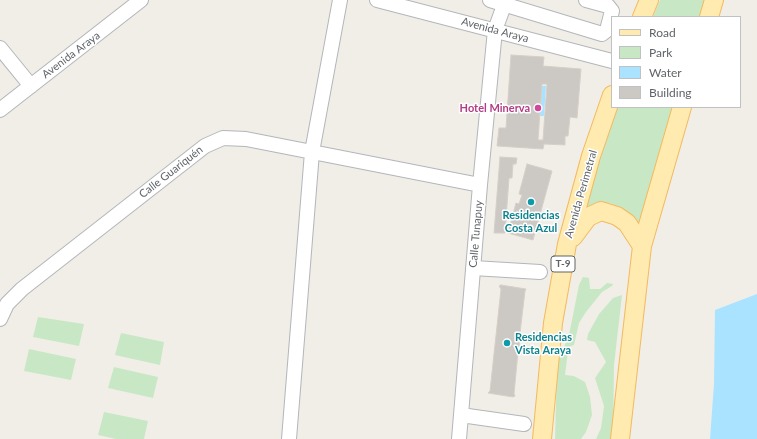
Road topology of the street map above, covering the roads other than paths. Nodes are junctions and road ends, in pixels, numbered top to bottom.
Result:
1 (141, 0) edge
2 (340, 0) edge
3 (377, 0) edge
4 (490, 0) edge
5 (586, 0) edge
6 (649, 0) edge
7 (714, 0) edge
8 (505, 2) edge
9 (642, 16) edge
10 (709, 16) edge
11 (495, 30) junction
12 (0, 48) edge
13 (611, 61) edge
14 (31, 86) junction
15 (611, 98) edge
16 (682, 108) edge
17 (0, 110) edge
18 (312, 152) junction
19 (480, 185) junction
20 (567, 244) junction
21 (642, 246) junction
22 (473, 268) junction
23 (540, 272) dead end
24 (0, 319) edge
25 (461, 415) junction
26 (524, 424) dead end
27 (289, 439) edge
28 (459, 439) edge
29 (542, 439) edge
30 (620, 439) edge

1 - 14 street, Avenida Araya
2 - 18 street
3 - 11 street, Avenida Araya
4 - 8 street
5 - 8 street
6 - 9 main road
7 - 10 main road
8 - 11 street, Calle Tunapuy
11 - 13 street, Avenida Araya
11 - 19 street, Calle Tunapuy
12 - 14 street
14 - 17 street, Avenida Araya
15 - 20 main road, Avenida Perimetral / T-9
16 - 21 main road
18 - 19 street, Calle Guariquén
18 - 24 street, Calle Guariquén
18 - 27 street
19 - 22 street, Calle Tunapuy
20 - 21 main road, T-9
20 - 29 main road, Avenida Perimetral / T-9
21 - 30 main road
22 - 23 street
22 - 25 street, Calle Tunapuy
25 - 26 street
25 - 28 street, Calle Tunapuy

